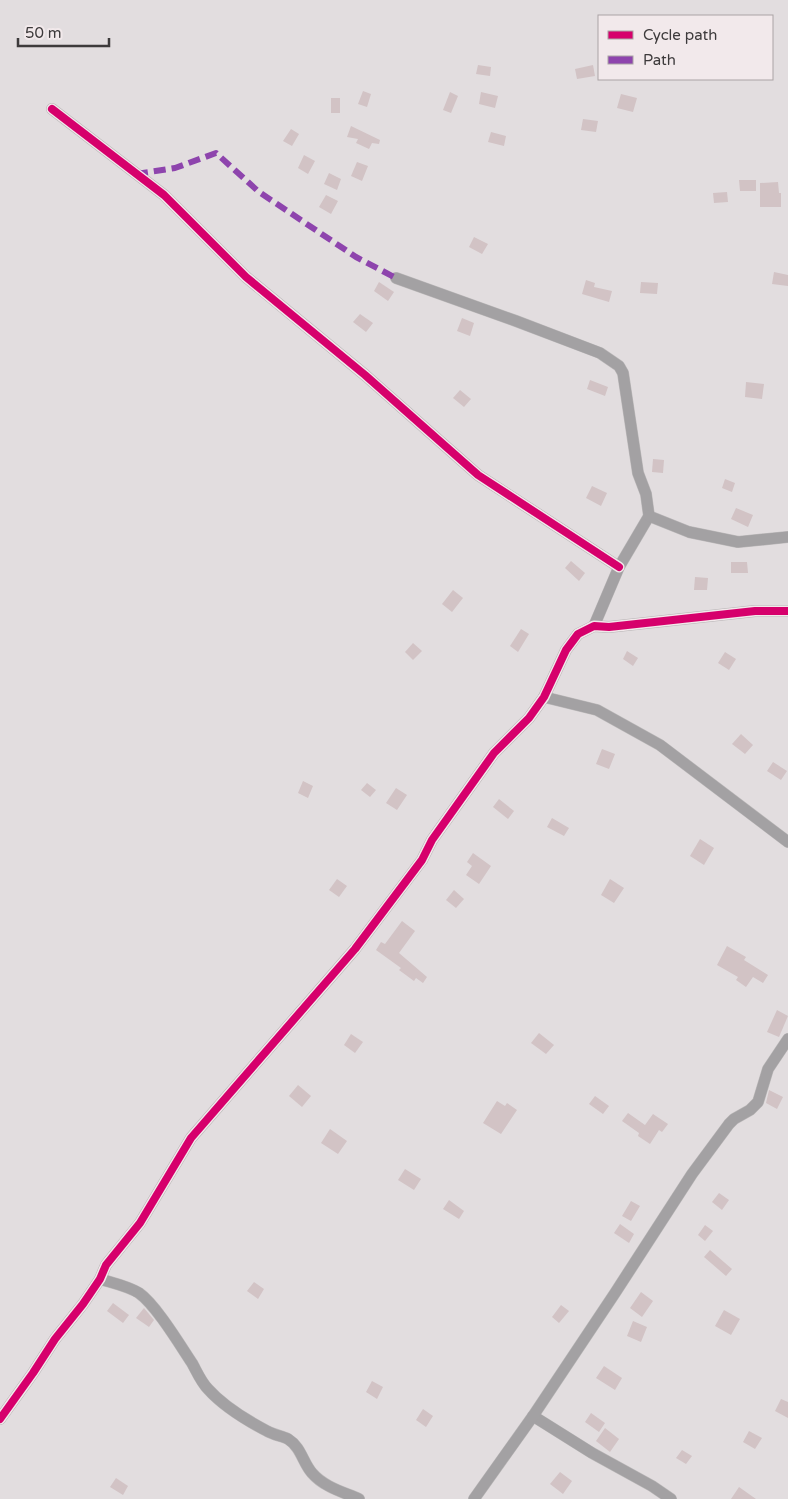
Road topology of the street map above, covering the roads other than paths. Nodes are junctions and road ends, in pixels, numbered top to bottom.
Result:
1 (52, 109) dead end
2 (396, 278) dead end
3 (649, 516) junction
4 (788, 537) edge
5 (619, 567) junction
6 (788, 611) edge
7 (594, 626) junction
8 (544, 698) junction
9 (788, 842) edge
10 (787, 1043) edge
11 (100, 1279) junction
12 (534, 1416) junction
13 (0, 1419) edge
14 (359, 1499) edge
15 (474, 1499) edge
16 (670, 1499) edge

1 - 5 street
2 - 3 street
3 - 4 street
3 - 5 street
5 - 7 street
6 - 7 street
7 - 8 street
8 - 9 street
8 - 11 street
10 - 12 street
11 - 13 street
11 - 14 street
12 - 15 street
12 - 16 street

